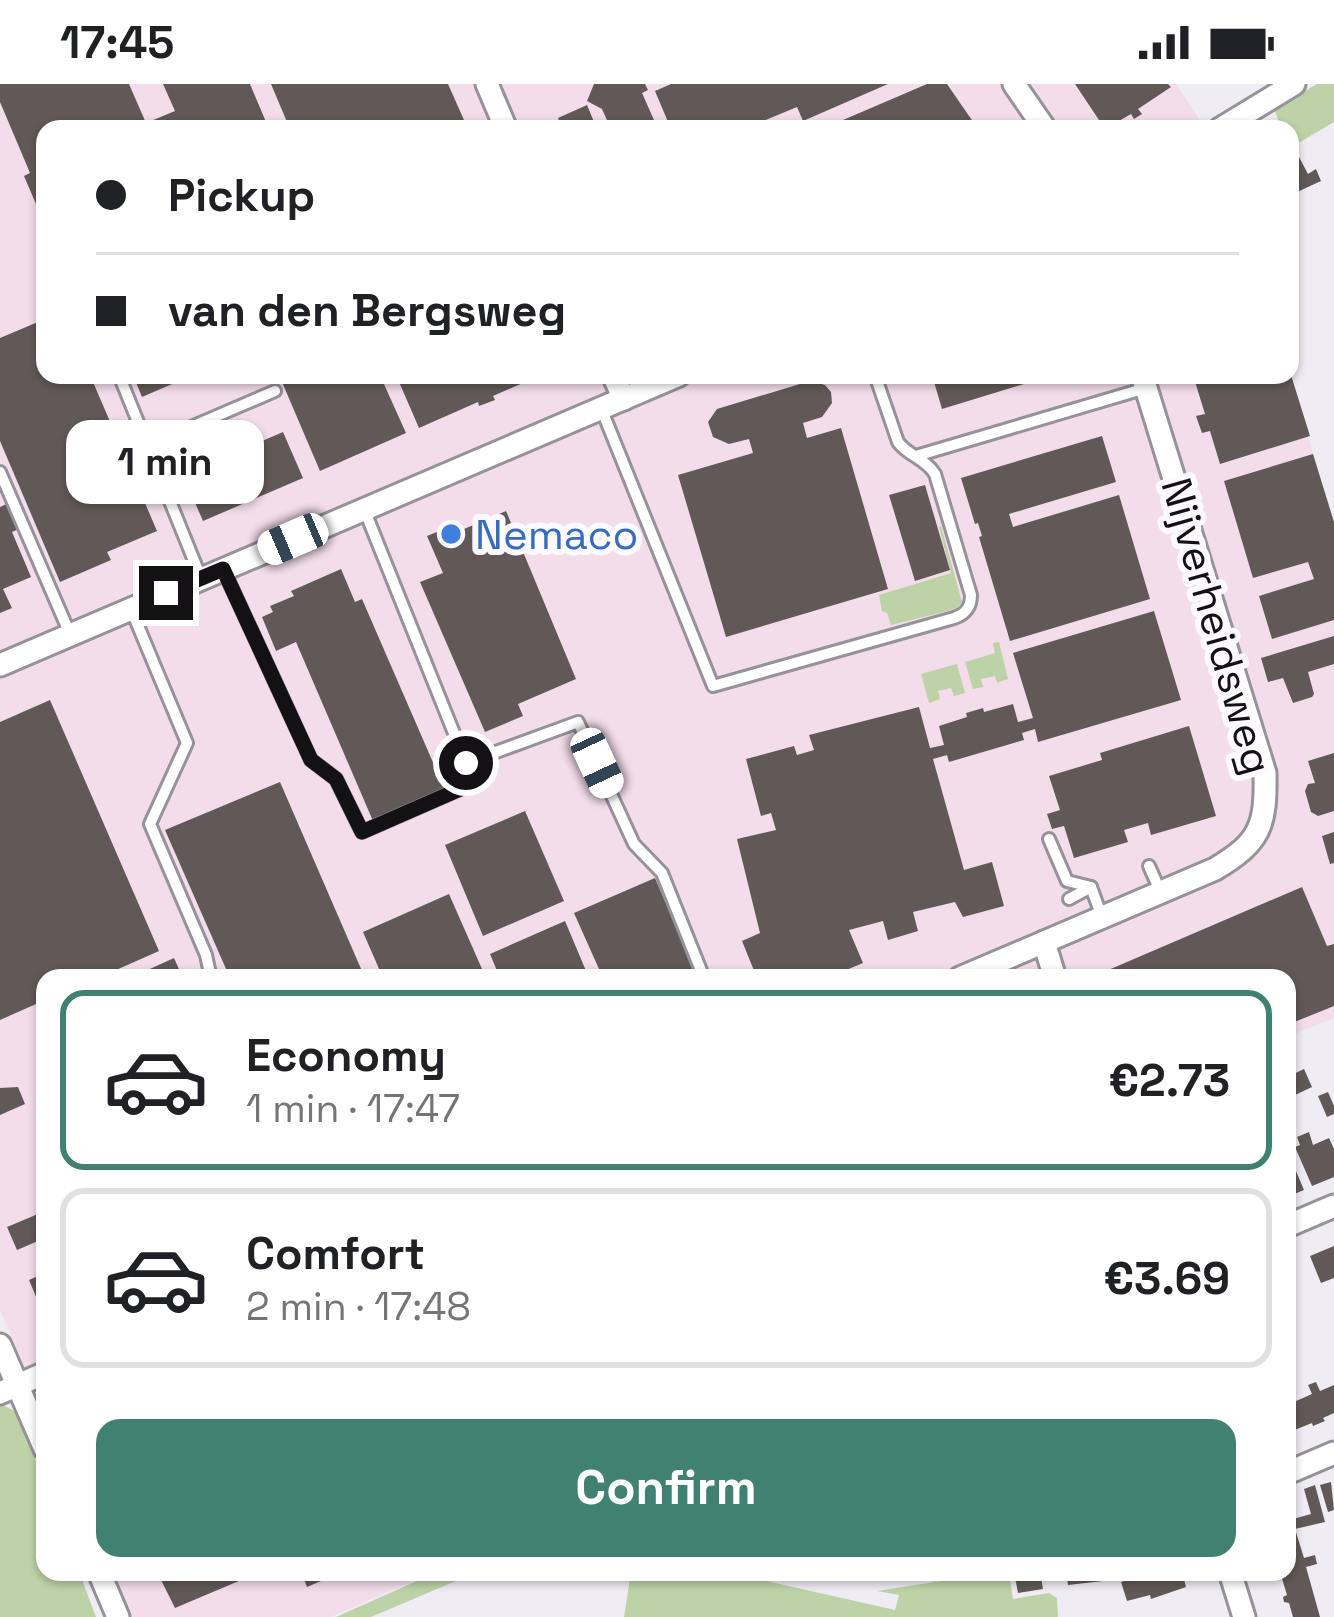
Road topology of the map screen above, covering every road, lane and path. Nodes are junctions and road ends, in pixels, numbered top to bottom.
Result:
1 (487, 84) edge
2 (1014, 84) edge
3 (1271, 84) edge
4 (1294, 84) edge
5 (1240, 114) junction
6 (502, 120) edge
7 (1039, 120) edge
8 (1232, 120) edge
9 (123, 384) edge
10 (618, 384) edge
11 (658, 384) edge
12 (878, 384) edge
13 (1135, 384) edge
14 (1145, 384) edge
15 (275, 391) dead end
16 (624, 399) junction
17 (602, 408) junction
18 (149, 445) junction
19 (916, 456) junction
20 (0, 472) edge
21 (364, 509) junction
22 (212, 573) junction
23 (131, 608) junction
24 (71, 635) junction
25 (0, 665) edge
26 (466, 763) junction
27 (1049, 838) dead end
28 (1149, 866) dead end
29 (1091, 887) junction
30 (1161, 893) junction
31 (1069, 899) dead end
32 (1102, 917) junction
33 (1044, 942) junction
34 (209, 969) edge
35 (700, 969) edge
36 (981, 969) edge
37 (1052, 969) edge
38 (1334, 1206) edge
39 (1296, 1222) edge
40 (0, 1345) edge
41 (9, 1389) edge
42 (36, 1434) edge
43 (1334, 1454) edge
44 (1296, 1469) edge
45 (103, 1581) edge
46 (1233, 1581) edge
47 (118, 1617) edge
48 (1244, 1617) edge

1 - 6 street
2 - 7 street
3 - 5 street
4 - 5 street
5 - 8 street
9 - 18 lane
10 - 16 street
11 - 16 street
12 - 19 lane
13 - 19 lane
14 - 30 street, Nijverheidsweg
15 - 18 lane
16 - 17 street
17 - 19 lane
17 - 21 street
18 - 22 lane
20 - 24 lane
21 - 22 street
21 - 26 lane
22 - 23 street
22 - 26 lane
23 - 24 street
23 - 34 lane
24 - 25 street
26 - 35 lane
27 - 29 lane
28 - 30 lane
29 - 31 lane
29 - 32 lane
30 - 32 street, Nijverheidsweg
32 - 33 street, Nijverheidsweg
33 - 36 street, Nijverheidsweg
33 - 37 street
38 - 39 street
40 - 41 street
41 - 42 street
43 - 44 street
45 - 47 street
46 - 48 street

